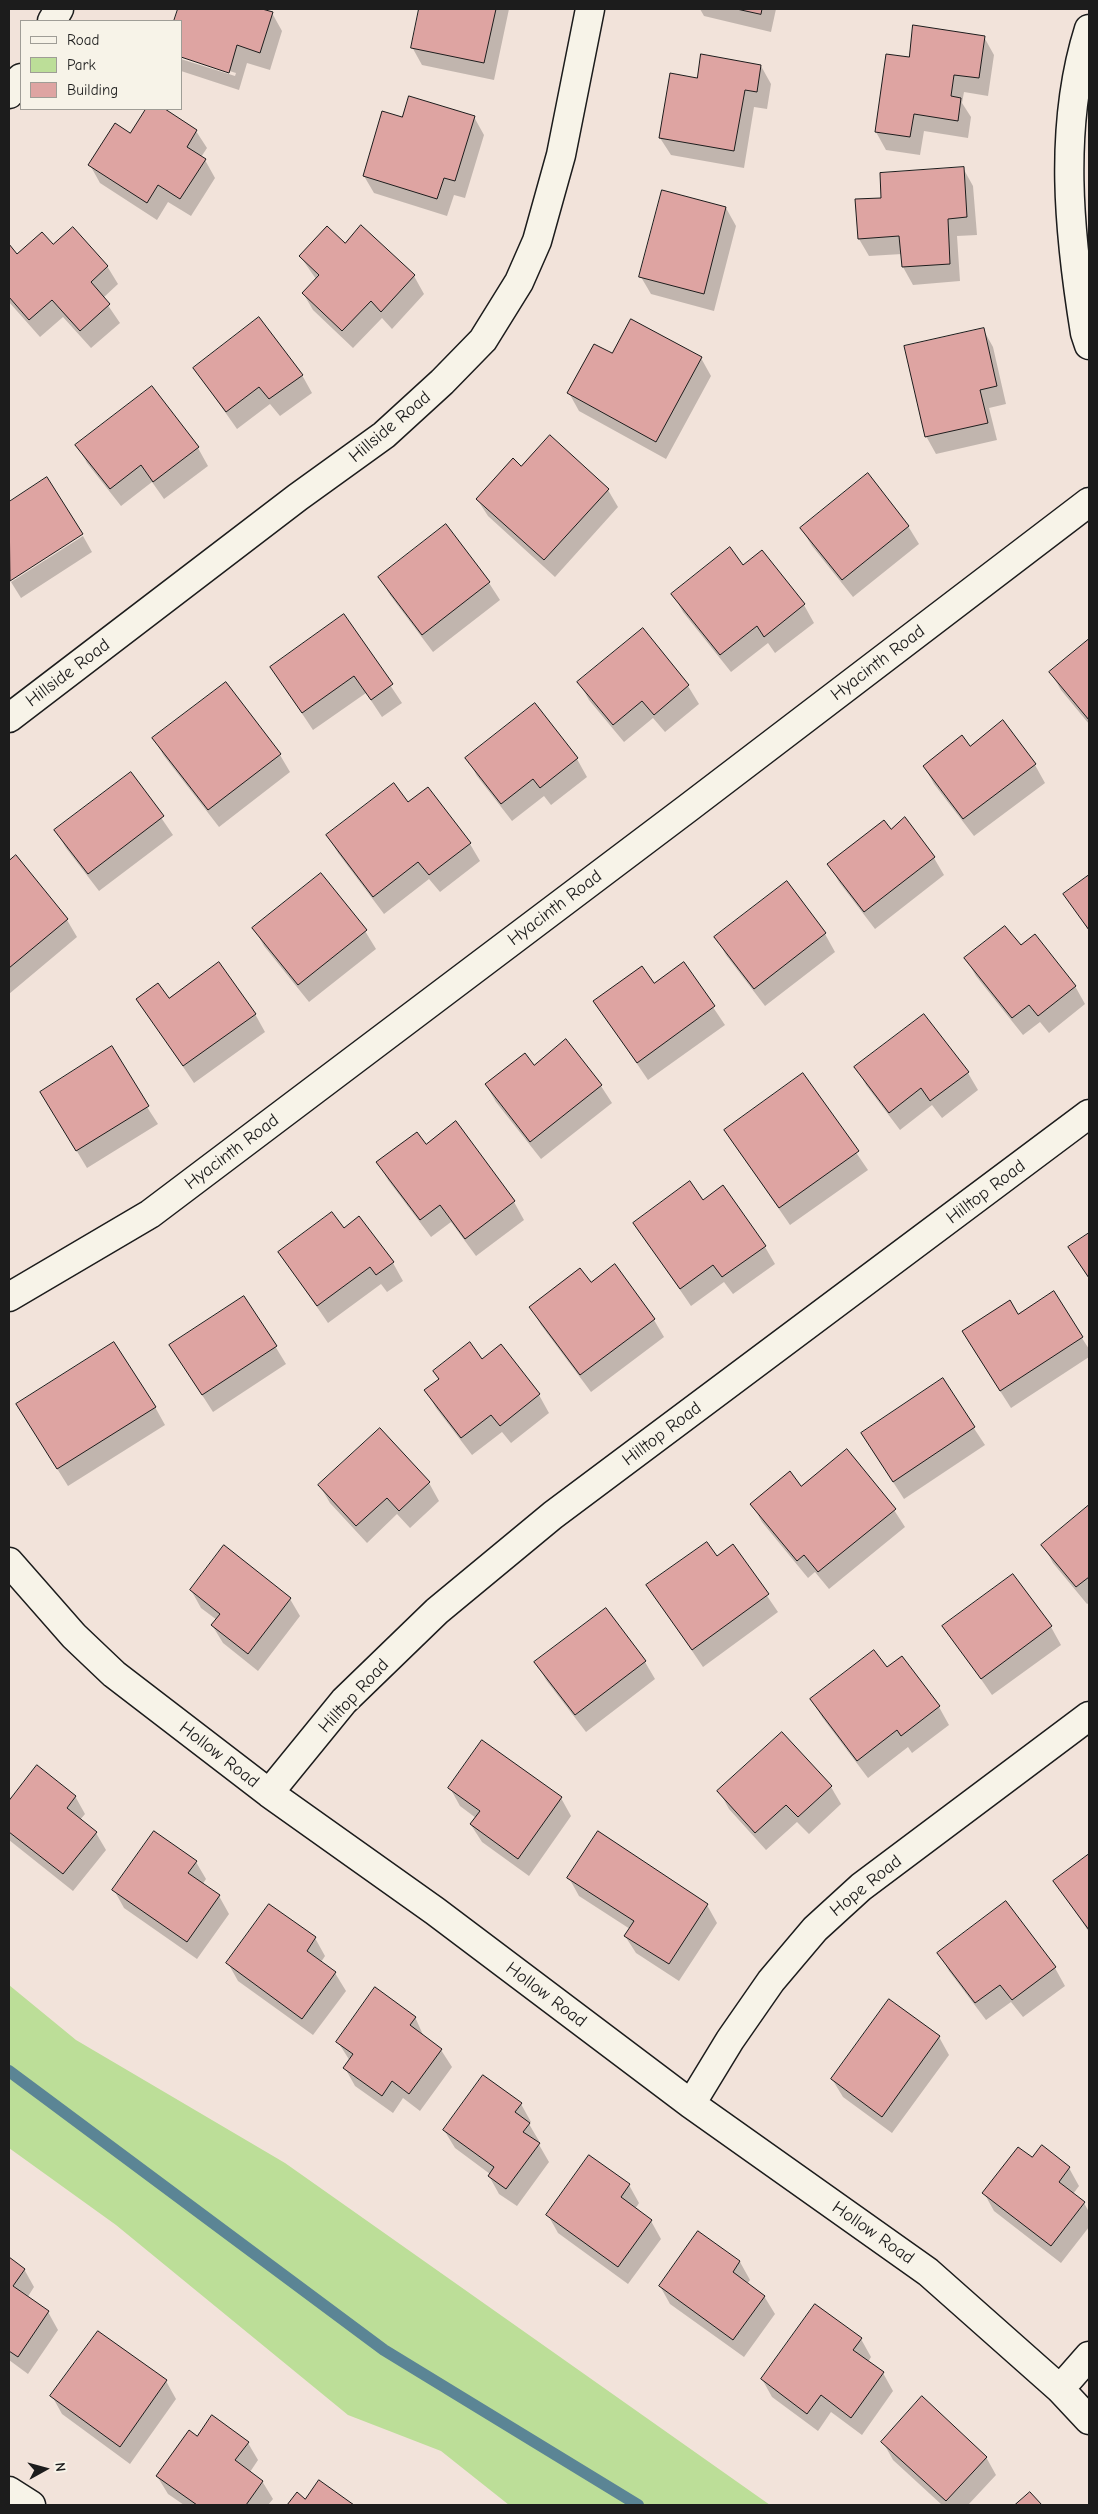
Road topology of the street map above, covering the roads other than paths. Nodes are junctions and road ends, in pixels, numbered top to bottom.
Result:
1 (59, 9) edge
2 (590, 9) edge
3 (53, 20) edge
4 (1089, 29) edge
5 (20, 79) edge
6 (9, 94) edge
7 (1080, 158) edge
8 (1089, 345) edge
9 (1089, 502) edge
10 (9, 718) edge
11 (1089, 1114) edge
12 (9, 1296) edge
13 (9, 1562) edge
14 (1089, 1716) edge
15 (269, 1793) junction
16 (691, 2104) junction
17 (1089, 2356) edge
18 (1060, 2389) junction
19 (1089, 2420) edge
20 (9, 2490) edge
21 (31, 2505) edge

1 - 3 street
2 - 10 street, Hillside Road
4 - 7 street
5 - 6 street
7 - 8 street
9 - 12 street, Hyacinth Road
11 - 15 street, Hilltop Road
13 - 15 street, Hollow Road
14 - 16 street, Hope Road
15 - 16 street, Hollow Road
16 - 18 street, Hollow Road
17 - 18 street
18 - 19 street, Hollow Road
20 - 21 street

